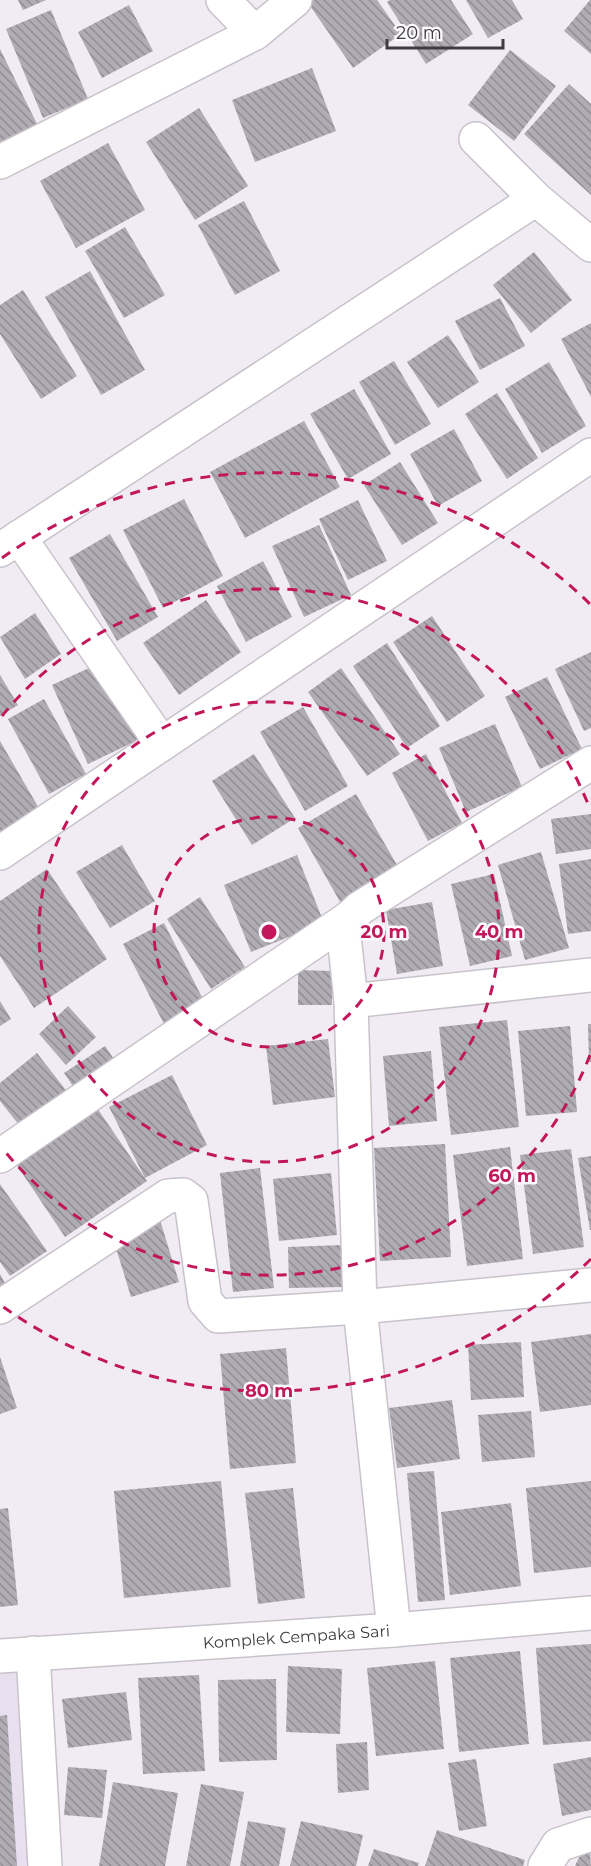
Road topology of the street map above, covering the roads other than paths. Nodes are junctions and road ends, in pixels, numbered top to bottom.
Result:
1 (223, 0) edge
2 (296, 0) edge
3 (255, 33) junction
4 (476, 139) dead end
5 (0, 162) edge
6 (536, 199) junction
7 (591, 245) edge
8 (591, 455) edge
9 (10, 543) edge
10 (162, 744) junction
11 (591, 763) edge
12 (0, 853) edge
13 (349, 918) junction
14 (591, 975) edge
15 (351, 1001) junction
16 (0, 1156) edge
17 (591, 1285) edge
18 (0, 1307) edge
19 (360, 1307) junction
20 (591, 1613) edge
21 (394, 1630) junction
22 (33, 1653) junction
23 (0, 1656) edge
24 (591, 1834) edge
25 (45, 1866) edge
26 (545, 1866) edge

1 - 3 street
2 - 3 street
3 - 5 street
4 - 6 street
6 - 7 street
6 - 9 street
8 - 10 street
9 - 10 street
10 - 12 street
11 - 13 street
13 - 15 street
13 - 16 street
14 - 15 street
15 - 19 street
17 - 19 street
18 - 19 street
19 - 21 street
20 - 21 street, Komplek Cempaka Sari
21 - 22 street, Komplek Cempaka Sari
22 - 23 street, Komplek Cempaka Sari
22 - 25 street
24 - 26 street

